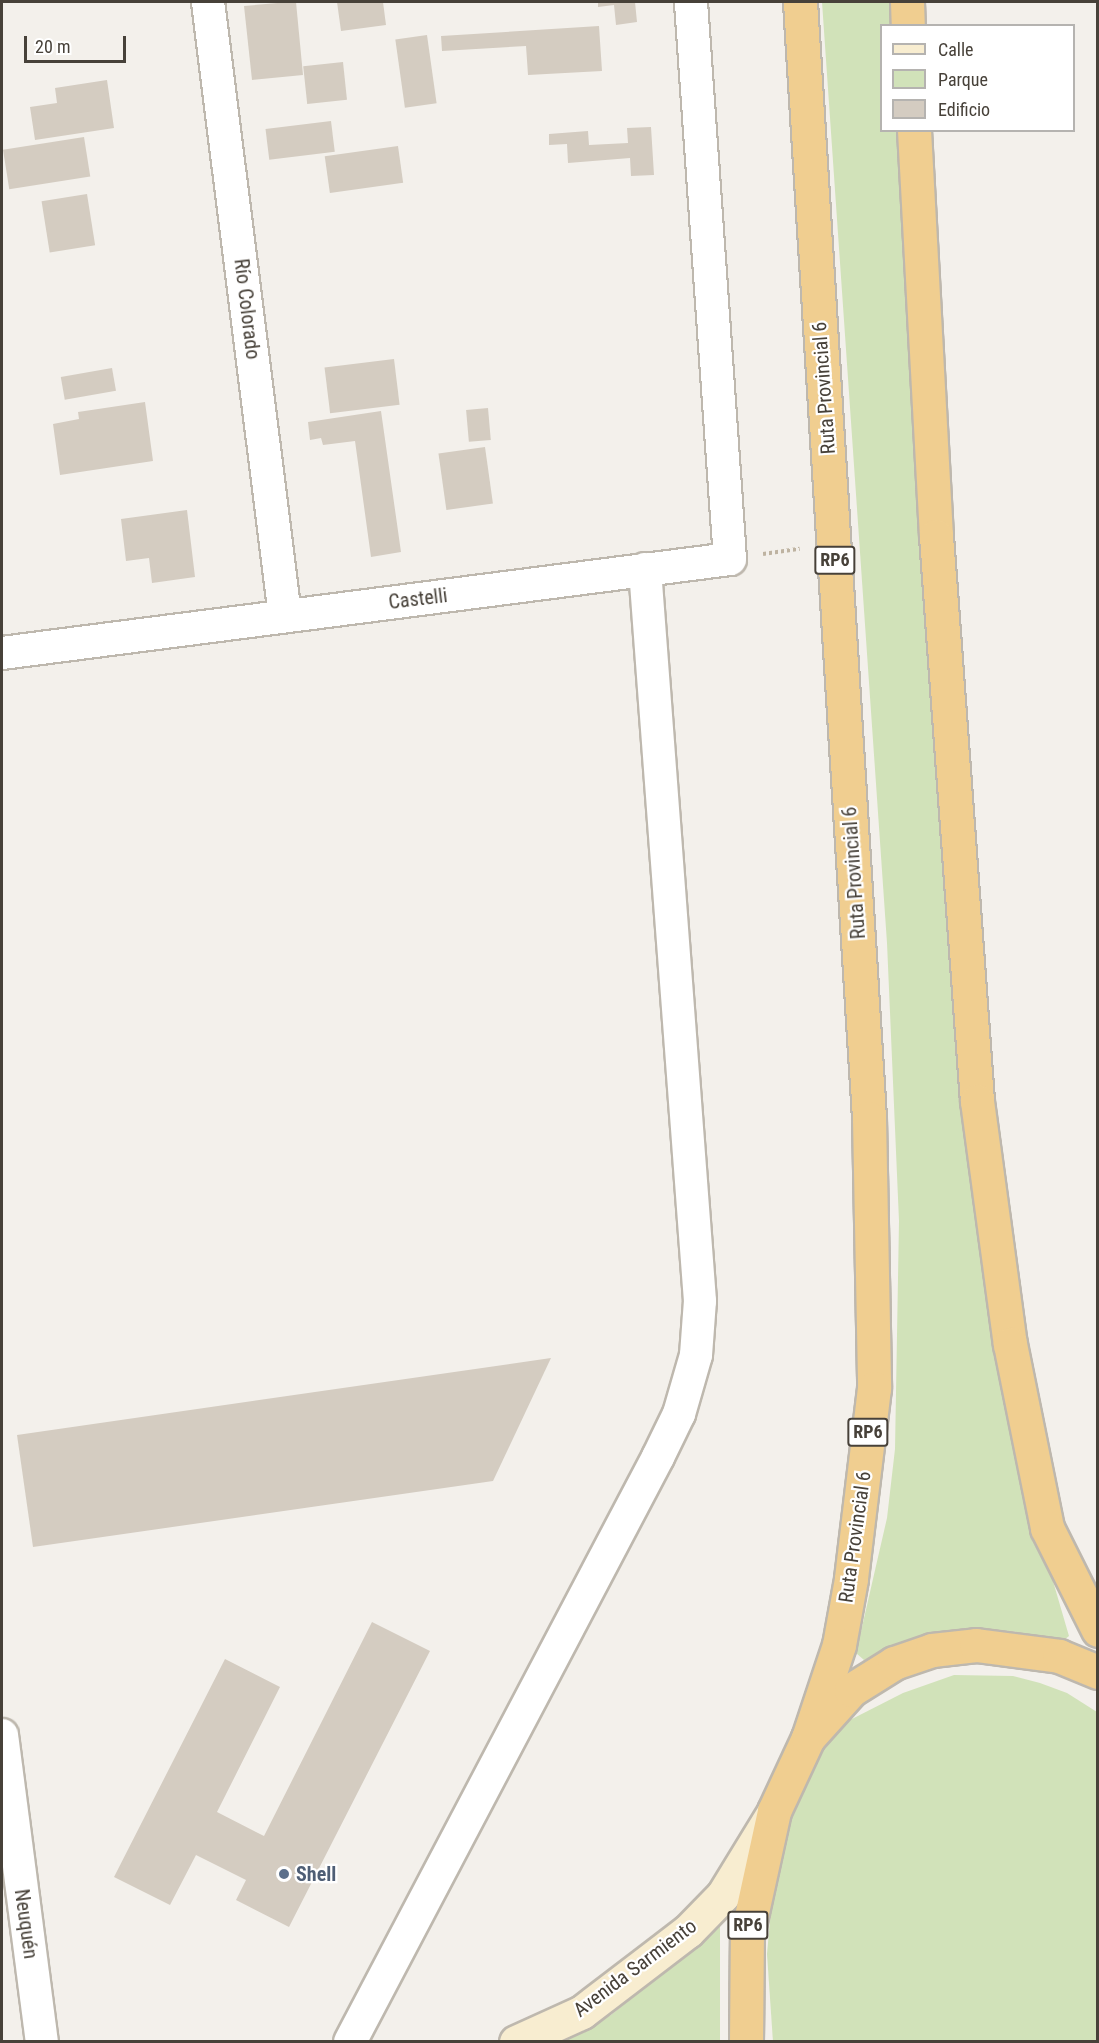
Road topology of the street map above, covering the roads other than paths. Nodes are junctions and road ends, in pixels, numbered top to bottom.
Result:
1 (208, 2) edge
2 (691, 2) edge
3 (800, 2) edge
4 (907, 2) edge
5 (908, 24) edge
6 (914, 132) edge
7 (645, 569) junction
8 (285, 616) junction
9 (2, 653) edge
10 (1098, 1630) edge
11 (1098, 1672) edge
12 (2, 1735) edge
13 (808, 1738) junction
14 (774, 1811) junction
15 (42, 2042) edge
16 (350, 2042) edge
17 (516, 2042) edge
18 (746, 2042) edge

1 - 8 street, Río Colorado
2 - 7 street, Castelli
3 - 13 highway, Ruta Provincial 6 / RP6
4 - 5 highway
6 - 10 highway
7 - 8 street, Castelli
7 - 16 street
8 - 9 street, Castelli
11 - 13 highway, RP6
12 - 15 street, Neuquén
13 - 14 highway, RP6
14 - 17 main road, Avenida Sarmiento
14 - 18 highway, RP6

